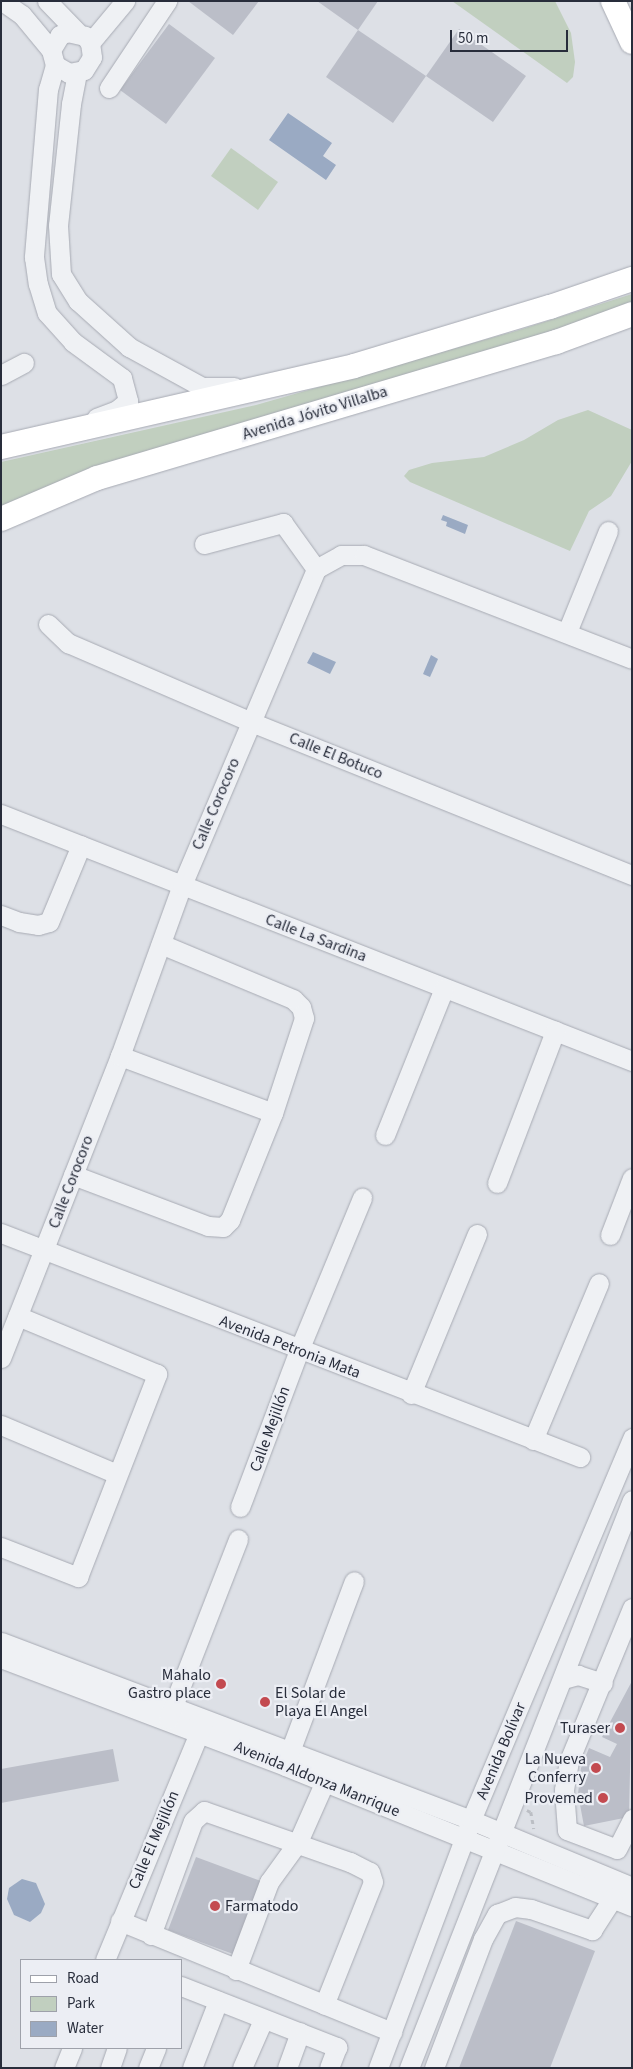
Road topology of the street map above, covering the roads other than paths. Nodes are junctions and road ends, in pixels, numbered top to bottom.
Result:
1 (2, 1) edge
2 (47, 1) edge
3 (124, 1) edge
4 (167, 1) edge
5 (613, 1) edge
6 (83, 38) junction
7 (632, 42) edge
8 (53, 58) junction
9 (77, 73) junction
10 (110, 88) dead end
11 (632, 261) edge
12 (632, 279) edge
13 (587, 294) junction
14 (78, 301) junction
15 (632, 314) edge
16 (632, 325) edge
17 (61, 329) junction
18 (556, 342) junction
19 (24, 363) dead end
20 (1, 375) edge
21 (275, 386) junction
22 (54, 434) junction
23 (1, 447) edge
24 (1, 519) edge
25 (608, 531) dead end
26 (204, 544) dead end
27 (316, 570) junction
28 (48, 624) dead end
29 (567, 632) junction
30 (632, 659) edge
31 (251, 722) junction
32 (1, 814) edge
33 (81, 845) junction
34 (632, 875) edge
35 (182, 885) junction
36 (1, 915) edge
37 (160, 944) junction
38 (444, 988) junction
39 (555, 1031) junction
40 (120, 1056) junction
41 (632, 1061) edge
42 (273, 1113) junction
43 (385, 1135) dead end
44 (73, 1175) junction
45 (632, 1178) edge
46 (497, 1183) dead end
47 (362, 1198) dead end
48 (1, 1233) edge
49 (477, 1234) dead end
50 (610, 1235) dead end
51 (44, 1250) junction
52 (599, 1283) dead end
53 (18, 1316) junction
54 (299, 1350) junction
55 (1, 1358) edge
56 (411, 1394) junction
57 (1, 1425) edge
58 (632, 1438) edge
59 (533, 1440) junction
60 (580, 1457) dead end
61 (116, 1474) junction
62 (625, 1479) edge
63 (632, 1500) edge
64 (240, 1508) dead end
65 (238, 1539) dead end
66 (1, 1547) edge
67 (354, 1581) dead end
68 (632, 1608) edge
69 (1, 1642) edge
70 (1, 1658) edge
71 (563, 1679) junction
72 (602, 1684) junction
73 (170, 1714) junction
74 (202, 1726) junction
75 (287, 1759) junction
76 (325, 1781) junction
77 (632, 1819) edge
78 (471, 1820) junction
79 (502, 1833) junction
80 (465, 1839) junction
81 (298, 1842) junction
82 (617, 1849) junction
83 (495, 1851) junction
84 (604, 1875) junction
85 (632, 1887) edge
86 (613, 1898) junction
87 (632, 1906) edge
88 (120, 1921) junction
89 (151, 1935) junction
90 (108, 1959) edge
91 (236, 1970) junction
92 (182, 1986) edge
93 (218, 2001) junction
94 (324, 2005) junction
95 (264, 2020) junction
96 (300, 2032) junction
97 (392, 2032) junction
98 (72, 2049) edge
99 (117, 2049) edge
100 (156, 2049) edge
101 (64, 2068) edge
102 (110, 2068) edge
103 (148, 2068) edge
104 (192, 2068) edge
105 (242, 2068) edge
106 (287, 2068) edge
107 (329, 2068) edge
108 (378, 2068) edge
109 (409, 2068) edge
110 (434, 2068) edge

1 - 8 street
2 - 6 street
3 - 6 street
4 - 10 street
5 - 7 main road
6 - 8 street
6 - 9 street
8 - 9 street
8 - 17 street
9 - 14 street
11 - 13 main road
12 - 13 main road, Avenida Jóvito Villalba
13 - 21 main road, Avenida Jóvito Villalba
14 - 17 street
14 - 21 street
15 - 18 main road, Avenida Jóvito Villalba
16 - 18 main road
17 - 22 street
18 - 24 main road, Avenida Jóvito Villalba
19 - 20 street
21 - 22 main road, Avenida Jóvito Villalba
22 - 23 main road, Avenida Jóvito Villalba
25 - 29 street
26 - 27 street
27 - 29 street
27 - 31 street, Calle Corocoro
28 - 31 street, Calle El Botuco
29 - 30 street
31 - 34 street, Calle El Botuco
31 - 35 street, Calle Corocoro
32 - 33 street, Calle La Sardina
33 - 35 street, Calle La Sardina
33 - 36 street
35 - 37 street, Calle Corocoro
35 - 38 street, Calle La Sardina
37 - 40 street, Calle Corocoro
37 - 42 street
38 - 39 street, Calle La Sardina
38 - 43 street
39 - 41 street, Calle La Sardina
39 - 46 street
40 - 42 street
40 - 44 street, Calle Corocoro
42 - 44 street
44 - 51 street, Calle Corocoro
45 - 50 street
47 - 54 street, Calle Mejillón
48 - 51 street, Avenida Petronia Mata
49 - 56 street
51 - 53 street, Calle Corocoro
51 - 54 street, Avenida Petronia Mata
52 - 59 street
53 - 55 street, Calle Corocoro
53 - 61 street
54 - 56 street, Avenida Petronia Mata
54 - 64 street, Calle Mejillón
56 - 59 street, Avenida Petronia Mata
57 - 61 street
58 - 62 street, Avenida Bolívar
59 - 60 street, Avenida Petronia Mata
61 - 66 street
62 - 78 street, Avenida Bolívar
63 - 71 street, Avenida Bolívar
65 - 73 street
67 - 75 street
68 - 72 street
69 - 73 street, Avenida Aldonza Manrique
70 - 73 street, Avenida Aldonza Manrique
71 - 72 street
71 - 79 street, Avenida Bolívar
72 - 82 street
73 - 74 street, Avenida Aldonza Manrique
74 - 75 street, Avenida Aldonza Manrique
74 - 88 street, Calle El Mejillón
75 - 76 street, Avenida Aldonza Manrique
75 - 78 street, Avenida Aldonza Manrique
76 - 80 street, Avenida Aldonza Manrique
76 - 81 street
77 - 82 street
78 - 79 street, Avenida Aldonza Manrique
78 - 80 street, Avenida Bolívar
79 - 83 street, Avenida Bolívar
79 - 84 street, Avenida Aldonza Manrique
80 - 83 street, Avenida Aldonza Manrique
80 - 97 street, Avenida Bolívar
81 - 89 street
81 - 91 street
81 - 94 street
82 - 84 street
83 - 86 street, Avenida Aldonza Manrique
83 - 109 street, Avenida Bolívar
84 - 85 street, Avenida Aldonza Manrique
86 - 87 street, Avenida Aldonza Manrique
86 - 110 street
88 - 89 street
88 - 90 street, Calle El Mejillón
89 - 91 street
91 - 94 street
92 - 93 street
93 - 95 street
93 - 104 street
94 - 97 street
95 - 96 street
95 - 105 street
96 - 106 street
96 - 107 street
97 - 108 street, Avenida Bolívar
98 - 101 street
99 - 102 street
100 - 103 street

